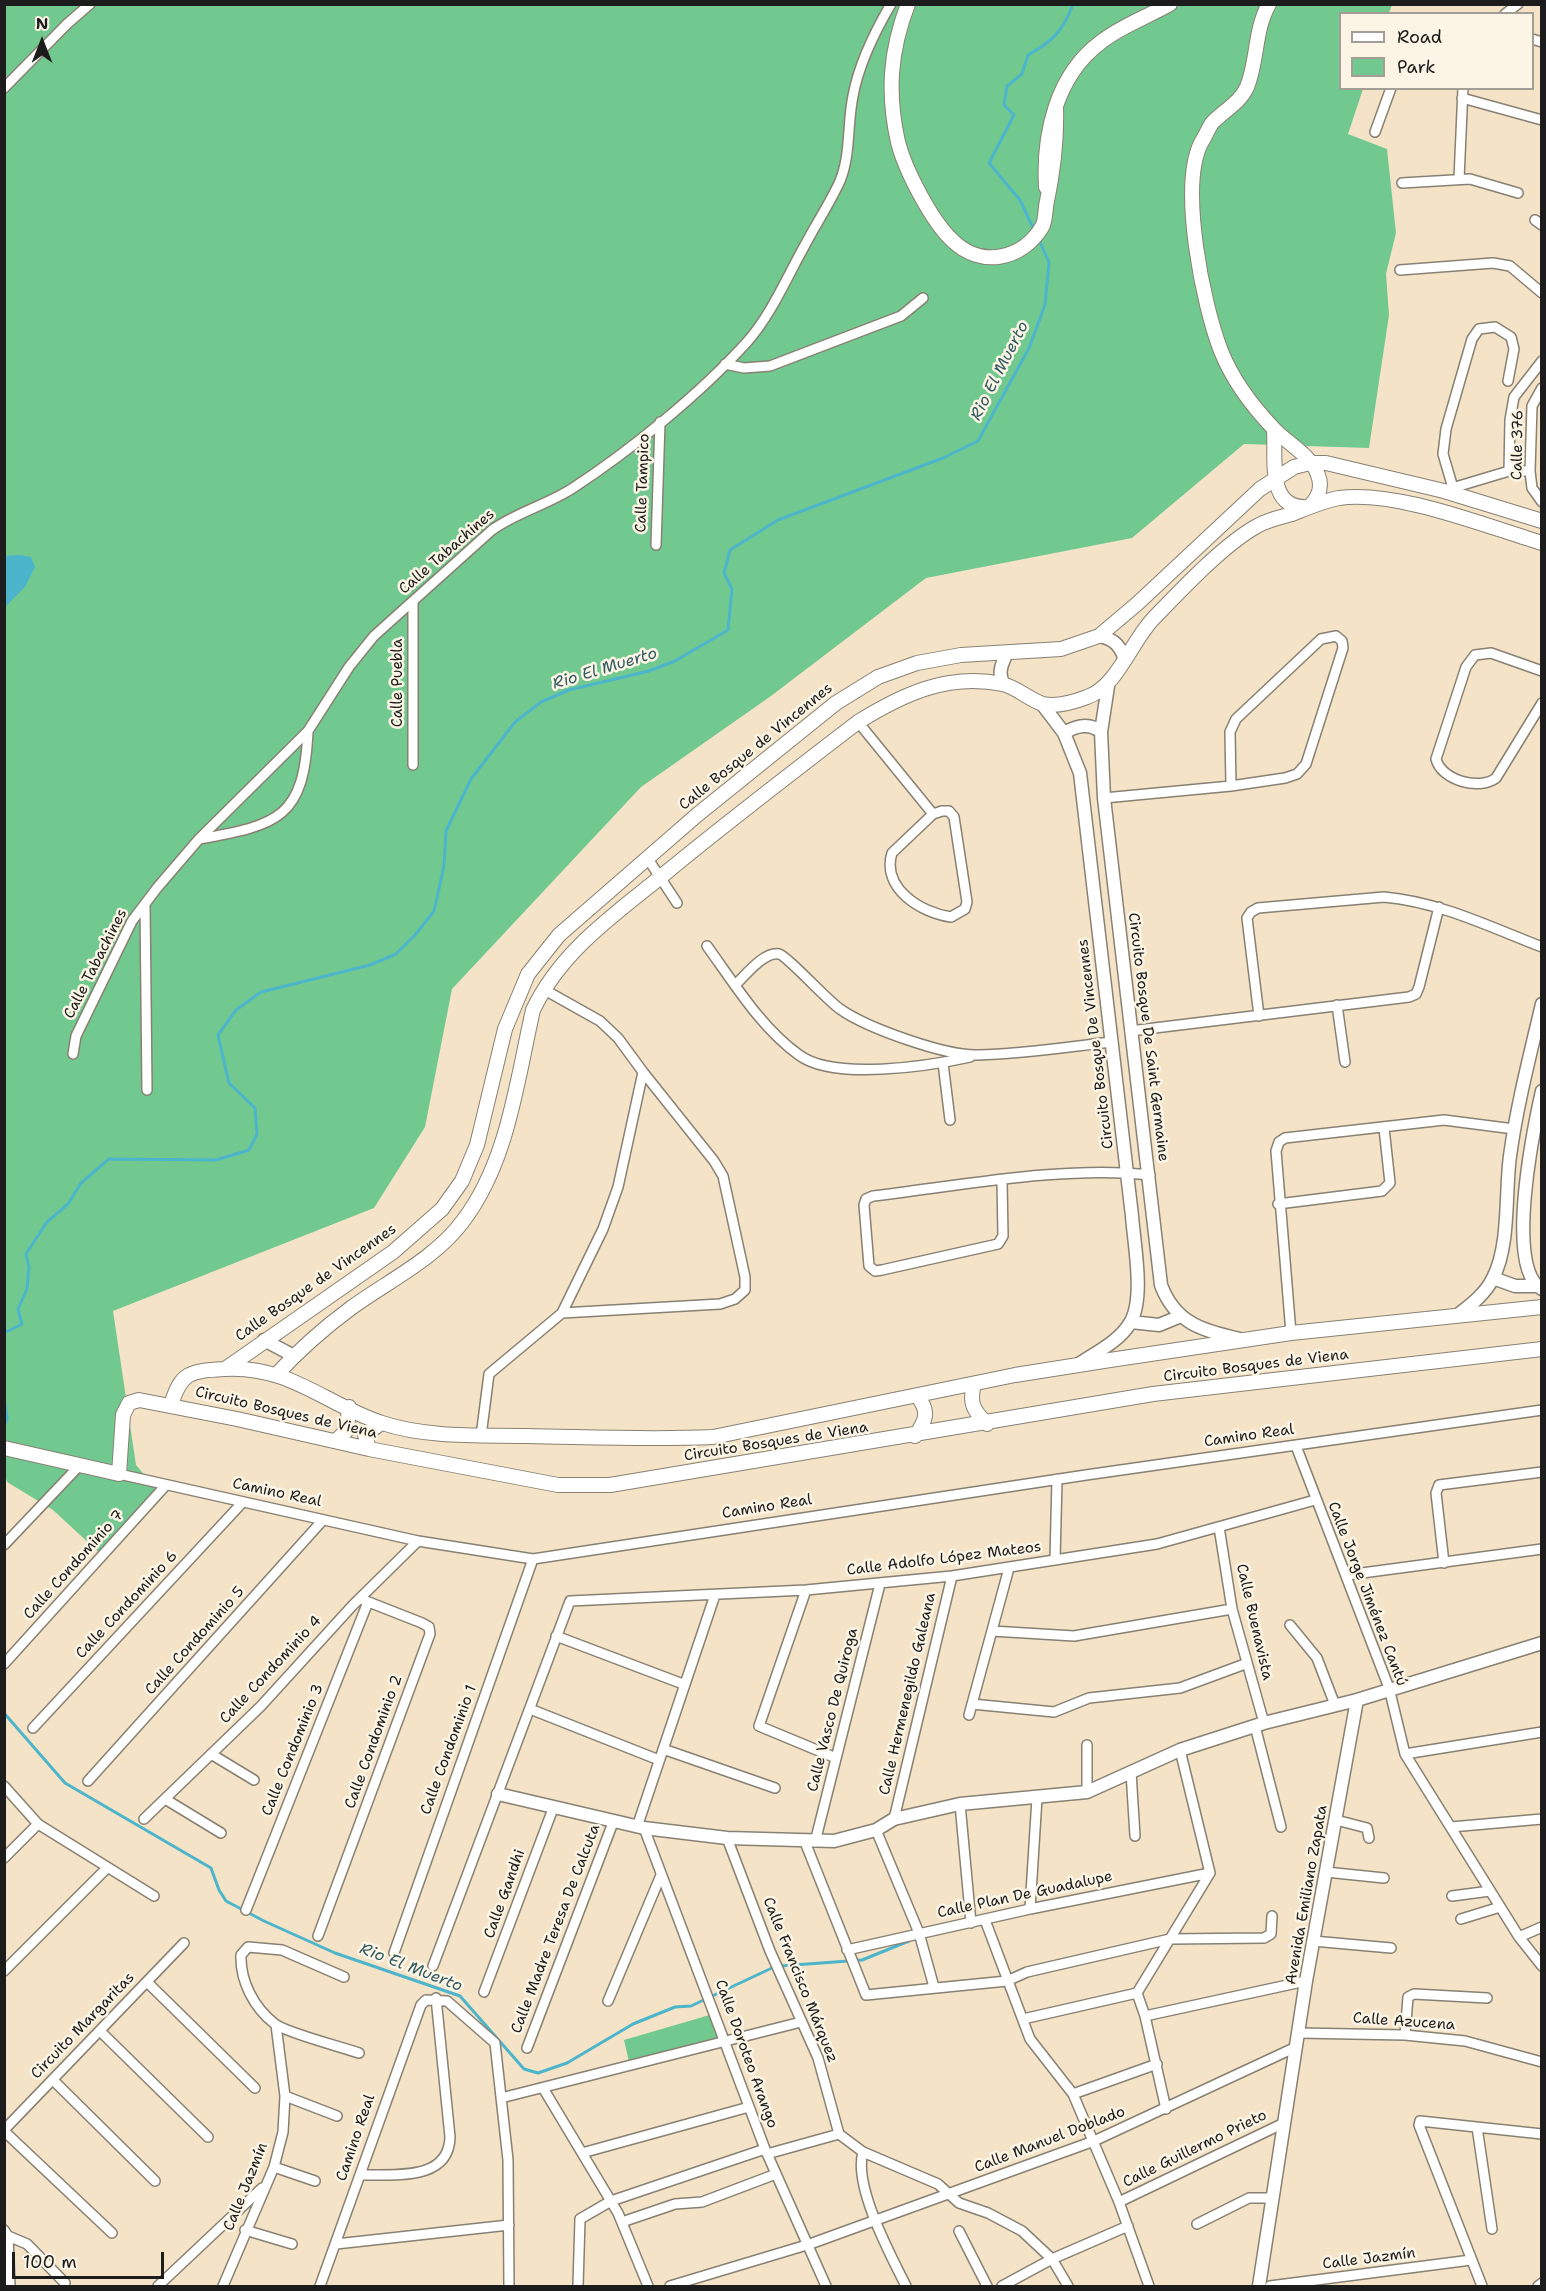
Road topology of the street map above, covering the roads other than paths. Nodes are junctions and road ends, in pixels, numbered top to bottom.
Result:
1 (90, 4) edge
2 (891, 4) edge
3 (908, 4) edge
4 (1170, 4) edge
5 (1269, 4) edge
6 (4, 88) edge
7 (1390, 90) edge
8 (1463, 93) edge
9 (1542, 120) edge
10 (1375, 132) dead end
11 (1459, 179) junction
12 (1402, 183) dead end
13 (1518, 193) dead end
14 (1400, 270) dead end
15 (1542, 293) edge
16 (923, 298) dead end
17 (1542, 362) edge
18 (725, 364) junction
19 (1508, 381) dead end
20 (1542, 388) edge
21 (660, 422) junction
22 (1274, 429) junction
23 (1310, 463) junction
24 (1509, 471) junction
25 (1530, 471) junction
26 (1277, 478) junction
27 (1449, 489) junction
28 (1542, 502) edge
29 (1309, 507) junction
30 (1542, 521) edge
31 (1542, 543) edge
32 (656, 546) dead end
33 (413, 602) junction
34 (1099, 636) junction
35 (1007, 653) junction
36 (1124, 657) junction
37 (1542, 670) edge
38 (1004, 684) junction
39 (1108, 686) junction
40 (1542, 703) edge
41 (1042, 704) junction
42 (858, 722) junction
43 (308, 731) junction
44 (1101, 732) junction
45 (1064, 733) junction
46 (413, 765) dead end
47 (1231, 786) junction
48 (1104, 798) junction
49 (933, 814) junction
50 (198, 839) junction
51 (648, 859) junction
52 (661, 877) junction
53 (145, 903) junction
54 (676, 903) dead end
55 (1439, 906) junction
56 (706, 946) dead end
57 (1542, 947) edge
58 (735, 985) junction
59 (543, 989) junction
60 (1542, 1004) edge
61 (1337, 1005) junction
62 (1259, 1016) junction
63 (1130, 1031) junction
64 (1111, 1042) junction
65 (73, 1054) dead end
66 (976, 1056) junction
67 (1345, 1062) dead end
68 (943, 1063) junction
69 (643, 1072) junction
70 (147, 1090) dead end
71 (1542, 1091) edge
72 (950, 1120) dead end
73 (1384, 1128) junction
74 (1514, 1129) junction
75 (1126, 1173) junction
76 (1150, 1176) junction
77 (1002, 1181) junction
78 (1278, 1204) junction
79 (1493, 1278) junction
80 (1539, 1287) edge
81 (1542, 1307) edge
82 (562, 1314) junction
83 (1459, 1314) junction
84 (1180, 1316) junction
85 (1131, 1322) junction
86 (1291, 1333) junction
87 (264, 1340) junction
88 (1247, 1341) junction
89 (1542, 1349) edge
90 (294, 1356) junction
91 (1077, 1365) junction
92 (225, 1369) junction
93 (276, 1375) junction
94 (974, 1383) junction
95 (917, 1396) junction
96 (171, 1405) junction
97 (349, 1407) junction
98 (1542, 1410) edge
99 (381, 1423) junction
100 (987, 1424) junction
101 (481, 1436) junction
102 (915, 1436) junction
103 (336, 1441) junction
104 (1296, 1446) junction
105 (4, 1448) edge
106 (369, 1449) junction
107 (80, 1465) junction
108 (1542, 1473) edge
109 (119, 1474) junction
110 (1057, 1479) junction
111 (166, 1485) junction
112 (1315, 1500) junction
113 (242, 1503) junction
114 (323, 1520) junction
115 (1219, 1527) junction
116 (418, 1541) junction
117 (4, 1545) edge
118 (1542, 1549) edge
119 (533, 1559) junction
120 (1055, 1560) junction
121 (1444, 1563) junction
122 (1009, 1568) junction
123 (1347, 1575) junction
124 (952, 1576) junction
125 (880, 1584) junction
126 (806, 1590) junction
127 (715, 1595) junction
128 (364, 1600) junction
129 (1232, 1609) junction
130 (1290, 1625) dead end
131 (992, 1631) junction
132 (556, 1636) junction
133 (1542, 1643) edge
134 (4, 1664) edge
135 (1245, 1664) junction
136 (683, 1684) junction
137 (1389, 1688) junction
138 (1358, 1700) junction
139 (972, 1704) junction
140 (1335, 1705) junction
141 (530, 1708) junction
142 (969, 1715) dead end
143 (1260, 1725) junction
144 (33, 1728) dead end
145 (1542, 1732) edge
146 (1087, 1744) dead end
147 (663, 1749) junction
148 (1180, 1750) junction
149 (211, 1754) junction
150 (1405, 1754) junction
151 (836, 1758) junction
152 (659, 1760) junction
153 (1131, 1772) junction
154 (88, 1780) dead end
155 (254, 1780) dead end
156 (4, 1786) edge
157 (775, 1788) dead end
158 (1087, 1792) junction
159 (498, 1794) junction
160 (1037, 1798) junction
161 (165, 1799) junction
162 (960, 1804) junction
163 (554, 1806) junction
164 (144, 1819) dead end
165 (894, 1819) junction
166 (1542, 1819) edge
167 (614, 1820) junction
168 (1336, 1820) junction
169 (38, 1824) junction
170 (1281, 1827) dead end
171 (1451, 1827) junction
172 (641, 1828) junction
173 (876, 1830) junction
174 (221, 1833) dead end
175 (1135, 1836) dead end
176 (727, 1838) junction
177 (1369, 1838) dead end
178 (810, 1842) junction
179 (4, 1858) edge
180 (107, 1868) junction
181 (1326, 1872) junction
182 (1210, 1873) junction
183 (661, 1875) junction
184 (1384, 1878) dead end
185 (1490, 1892) junction
186 (154, 1896) dead end
187 (1452, 1896) dead end
188 (1500, 1907) junction
189 (1030, 1909) junction
190 (246, 1910) dead end
191 (1272, 1916) dead end
192 (1461, 1919) dead end
193 (985, 1920) junction
194 (971, 1923) junction
195 (1542, 1927) edge
196 (919, 1933) junction
197 (318, 1936) dead end
198 (1518, 1937) junction
199 (1170, 1940) junction
200 (1313, 1941) junction
201 (184, 1943) dead end
202 (1391, 1948) dead end
203 (848, 1952) junction
204 (394, 1953) dead end
205 (433, 1966) dead end
206 (1542, 1966) edge
207 (4, 1971) edge
208 (344, 1977) dead end
209 (1007, 1981) junction
210 (1306, 1981) junction
211 (147, 1982) junction
212 (934, 1987) junction
213 (484, 1992) dead end
214 (1137, 1993) junction
215 (436, 1998) junction
216 (1487, 1998) dead end
217 (608, 2001) dead end
218 (1145, 2016) junction
219 (1023, 2019) junction
220 (801, 2022) junction
221 (276, 2025) junction
222 (100, 2031) junction
223 (1298, 2033) junction
224 (1405, 2035) junction
225 (725, 2041) junction
226 (1296, 2047) junction
227 (527, 2048) dead end
228 (359, 2053) dead end
229 (1542, 2062) edge
230 (1157, 2064) junction
231 (53, 2080) junction
232 (255, 2088) dead end
233 (543, 2088) junction
234 (1073, 2094) junction
235 (285, 2096) junction
236 (501, 2098) junction
237 (749, 2107) junction
238 (1166, 2109) junction
239 (337, 2116) dead end
240 (1284, 2123) junction
241 (1477, 2127) junction
242 (4, 2131) edge
243 (839, 2134) junction
244 (1542, 2134) edge
245 (208, 2137) dead end
246 (1094, 2141) junction
247 (766, 2152) junction
248 (862, 2152) junction
249 (582, 2153) junction
250 (274, 2166) junction
251 (776, 2174) junction
252 (361, 2175) junction
253 (155, 2181) dead end
254 (315, 2181) dead end
255 (266, 2184) junction
256 (950, 2194) junction
257 (1273, 2198) junction
258 (611, 2201) junction
259 (1119, 2202) junction
260 (622, 2222) junction
261 (875, 2222) junction
262 (1197, 2224) dead end
263 (509, 2225) junction
264 (1128, 2226) junction
265 (1492, 2229) dead end
266 (245, 2230) junction
267 (959, 2231) dead end
268 (6, 2233) edge
269 (112, 2234) dead end
270 (291, 2244) dead end
271 (336, 2244) junction
272 (810, 2244) junction
273 (1052, 2259) junction
274 (1472, 2260) junction
275 (66, 2283) dead end
276 (1542, 2283) edge
277 (10, 2286) edge
278 (158, 2286) edge
279 (223, 2286) edge
280 (320, 2286) edge
281 (509, 2286) edge
282 (578, 2286) edge
283 (648, 2286) edge
284 (670, 2286) edge
285 (826, 2286) edge
286 (906, 2286) edge
287 (987, 2286) edge
288 (1002, 2286) edge
289 (1068, 2286) edge
290 (1149, 2286) edge
291 (1259, 2286) edge
292 (1269, 2286) edge
293 (1482, 2286) edge
294 (1538, 2286) edge

1 - 6 street
2 - 18 street, Calle Tabachines
3 - 4 main road
5 - 22 main road
7 - 10 street
8 - 9 street
8 - 11 street
11 - 12 street
11 - 13 street
14 - 15 street
16 - 18 street
17 - 24 street, Calle 376
18 - 21 street, Calle Tabachines
19 - 27 street
20 - 25 street, Calle 376
21 - 32 street, Calle Tampico
21 - 33 street, Calle Tabachines
22 - 23 main road
22 - 26 main road
23 - 26 main road, Calle Bosque de Vincennes
23 - 27 main road, Calle Bosque de Vincennes
23 - 29 main road
24 - 25 street
24 - 27 street, Calle 376
25 - 28 street, Calle 376
26 - 29 main road
26 - 34 main road, Calle Bosque de Vincennes
27 - 30 main road, Calle Bosque de Vincennes
29 - 31 main road
29 - 36 main road
33 - 43 street, Calle Tabachines
33 - 46 street, Calle Puebla
34 - 35 main road, Calle Bosque de Vincennes
34 - 36 street
35 - 38 street
35 - 51 main road, Calle Bosque de Vincennes
36 - 39 main road
37 - 40 street
38 - 41 main road
38 - 42 main road
39 - 41 main road
39 - 44 street, Circuito Bosque De Saint Germaine
41 - 45 street, Circuito Bosque De Vincennes
42 - 49 street
42 - 52 main road
43 - 50 street, Calle Tabachines
43 - 50 street
44 - 45 street
44 - 48 street, Circuito Bosque De Saint Germaine
45 - 64 street, Circuito Bosque De Vincennes
47 - 47 street
47 - 48 street
48 - 63 street, Circuito Bosque De Saint Germaine
49 - 49 street
50 - 53 street, Calle Tabachines
51 - 52 street
51 - 87 main road, Calle Bosque de Vincennes
52 - 54 street
52 - 59 main road
53 - 65 street, Calle Tabachines
53 - 70 street
55 - 57 street
55 - 61 street
55 - 62 street
56 - 58 street
58 - 66 street
58 - 68 street
59 - 69 street
59 - 90 main road
60 - 74 street
61 - 62 street
61 - 67 street
62 - 63 street
63 - 76 street, Circuito Bosque De Saint Germaine
64 - 66 street
64 - 75 street, Circuito Bosque De Vincennes
66 - 68 street
68 - 72 street
69 - 82 street
69 - 82 street
71 - 80 street
73 - 74 street
73 - 78 street
73 - 78 street
74 - 79 street
75 - 76 street
75 - 77 street
75 - 85 street, Circuito Bosque De Vincennes
76 - 84 street, Circuito Bosque De Saint Germaine
77 - 77 street
78 - 86 street
79 - 80 street
79 - 83 street
81 - 83 main road, Circuito Bosques de Viena
82 - 101 street
83 - 86 main road, Circuito Bosques de Viena
84 - 85 street
84 - 88 street, Circuito Bosque De Saint Germaine
85 - 91 street
86 - 88 main road, Circuito Bosques de Viena
87 - 90 street
87 - 92 main road, Calle Bosque de Vincennes
88 - 91 main road, Circuito Bosques de Viena
89 - 100 main road, Circuito Bosques de Viena
90 - 93 main road
91 - 94 main road, Circuito Bosques de Viena
92 - 93 main road, Circuito Bosques de Viena
92 - 96 main road, Circuito Bosques de Viena
93 - 97 main road, Circuito Bosques de Viena
94 - 95 main road, Circuito Bosques de Viena
94 - 100 main road
95 - 101 main road, Circuito Bosques de Viena
95 - 102 main road
96 - 103 main road, Circuito Bosques de Viena
96 - 109 main road
97 - 99 main road, Circuito Bosques de Viena
97 - 103 main road
98 - 104 street, Camino Real
99 - 101 main road, Circuito Bosques de Viena
99 - 106 main road
100 - 102 main road, Circuito Bosques de Viena
102 - 106 main road, Circuito Bosques de Viena
103 - 106 main road, Circuito Bosques de Viena
104 - 110 street, Camino Real
104 - 112 street, Calle Jorge Jiménez Cantú
105 - 107 main road, Camino Real
107 - 109 main road, Camino Real
107 - 117 street
108 - 121 street
109 - 111 street, Camino Real
110 - 119 street, Camino Real
110 - 120 street
111 - 113 street, Camino Real
111 - 134 street, Calle Condominio 7
112 - 115 street, Calle Adolfo López Mateos
112 - 123 street, Calle Jorge Jiménez Cantú
113 - 114 street, Camino Real
113 - 144 street, Calle Condominio 6
114 - 116 street, Camino Real
114 - 154 street, Calle Condominio 5
115 - 120 street, Calle Adolfo López Mateos
115 - 129 street, Calle Buenavista
116 - 119 street, Camino Real
116 - 128 street, Calle Condominio 4
118 - 121 street
119 - 204 street, Calle Condominio 1
120 - 122 street, Calle Adolfo López Mateos
121 - 123 street
122 - 124 street, Calle Adolfo López Mateos
122 - 131 street
123 - 137 street, Calle Jorge Jiménez Cantú
124 - 125 street, Calle Adolfo López Mateos
124 - 165 street, Calle Hermenegildo Galeana
125 - 126 street, Calle Adolfo López Mateos
125 - 151 street, Calle Vasco De Quiroga
126 - 127 street, Calle Adolfo López Mateos
126 - 151 street
127 - 132 street, Calle Adolfo López Mateos
127 - 136 street
128 - 149 street, Calle Condominio 4
128 - 190 street, Calle Condominio 3
128 - 197 street, Calle Condominio 2
129 - 131 street
129 - 135 street, Calle Buenavista
130 - 140 street
131 - 139 street
132 - 136 street
132 - 141 street
133 - 137 street
135 - 139 street
135 - 143 street, Calle Buenavista
136 - 147 street
137 - 138 street
137 - 150 street, Calle Jorge Jiménez Cantú
138 - 140 street
138 - 168 street, Avenida Emiliano Zapata
139 - 142 street
140 - 143 street
141 - 152 street
141 - 159 street
143 - 148 street
143 - 170 street, Calle Buenavista
145 - 150 street
146 - 158 street
147 - 152 street
147 - 157 street
148 - 153 street
148 - 182 street
149 - 155 street
149 - 161 street, Calle Condominio 4
150 - 171 street, Calle Jorge Jiménez Cantú
151 - 178 street, Calle Vasco De Quiroga
152 - 172 street
153 - 158 street
153 - 175 street
156 - 169 street
158 - 160 street
159 - 163 street
159 - 205 street
160 - 162 street
160 - 189 street
161 - 164 street, Calle Condominio 4
161 - 174 street
162 - 165 street
162 - 194 street
163 - 167 street
163 - 213 street, Calle Gandhi
165 - 173 street
166 - 171 street
167 - 172 street
167 - 227 street, Calle Madre Teresa De Calcuta
168 - 177 street
168 - 181 street, Avenida Emiliano Zapata
169 - 179 street
169 - 180 street
171 - 185 street, Calle Jorge Jiménez Cantú
172 - 176 street
172 - 183 street, Calle Doroteo Arango
173 - 178 street
173 - 196 street
176 - 178 street
176 - 220 street, Calle Francisco Márquez
178 - 203 street
180 - 186 street
180 - 207 street
181 - 184 street
181 - 200 street, Avenida Emiliano Zapata
182 - 189 street, Calle Plan De Guadalupe
182 - 199 street
183 - 217 street
183 - 225 street, Calle Doroteo Arango
185 - 187 street
185 - 188 street, Calle Jorge Jiménez Cantú
188 - 192 street
188 - 198 street, Calle Jorge Jiménez Cantú
189 - 193 street, Calle Plan De Guadalupe
191 - 199 street
193 - 194 street, Calle Plan De Guadalupe
193 - 209 street
194 - 196 street, Calle Plan De Guadalupe
195 - 198 street
196 - 203 street, Calle Plan De Guadalupe
196 - 212 street
198 - 206 street, Calle Jorge Jiménez Cantú
199 - 209 street
199 - 214 street
200 - 202 street
200 - 210 street, Avenida Emiliano Zapata
201 - 211 street, Circuito Margaritas
203 - 212 street
208 - 221 street
209 - 212 street
209 - 219 street
210 - 218 street
210 - 223 street, Avenida Emiliano Zapata
211 - 222 street, Circuito Margaritas
211 - 232 street
214 - 218 street
214 - 219 street
215 - 236 street
215 - 252 street, Camino Real
215 - 252 street
216 - 224 street
218 - 230 street
219 - 234 street
220 - 225 street
220 - 243 street, Calle Francisco Márquez
221 - 228 street
221 - 235 street, Calle Jazmín
222 - 231 street, Circuito Margaritas
222 - 245 street
223 - 224 street, Calle Azucena
223 - 226 street, Avenida Emiliano Zapata
224 - 229 street, Calle Azucena
225 - 233 street
225 - 237 street, Calle Doroteo Arango
226 - 238 street, Calle Manuel Doblado
226 - 240 street, Avenida Emiliano Zapata
230 - 234 street
230 - 238 street
231 - 242 street, Circuito Margaritas
231 - 253 street
233 - 236 street
233 - 249 street
234 - 246 street
235 - 239 street
235 - 250 street, Calle Jazmín
236 - 263 street
237 - 247 street, Calle Doroteo Arango
237 - 249 street
238 - 246 street, Calle Manuel Doblado
240 - 257 street, Avenida Emiliano Zapata
240 - 259 street, Calle Guillermo Prieto
241 - 244 street
241 - 265 street
241 - 274 street
242 - 269 street
243 - 247 street
243 - 248 street
246 - 256 street, Calle Manuel Doblado
246 - 259 street
247 - 251 street, Calle Doroteo Arango
247 - 258 street
248 - 256 street
248 - 261 street
249 - 258 street
250 - 254 street
250 - 255 street, Calle Jazmín
251 - 260 street
251 - 272 street, Calle Doroteo Arango
252 - 271 street, Camino Real
255 - 266 street, Calle Jazmín
255 - 278 street
256 - 261 street, Calle Manuel Doblado
256 - 273 street
257 - 262 street
257 - 291 street, Avenida Emiliano Zapata
258 - 260 street
258 - 282 street
259 - 264 street
260 - 283 street
261 - 272 street, Calle Manuel Doblado
261 - 286 street
263 - 271 street
263 - 281 street
264 - 273 street
264 - 290 street
266 - 270 street
266 - 279 street, Calle Jazmín
267 - 287 street
268 - 275 street
268 - 277 street
271 - 280 street, Camino Real
272 - 284 street, Calle Manuel Doblado
272 - 285 street, Calle Doroteo Arango
273 - 288 street
273 - 289 street
274 - 292 street, Calle Jazmín
274 - 293 street
276 - 294 street

